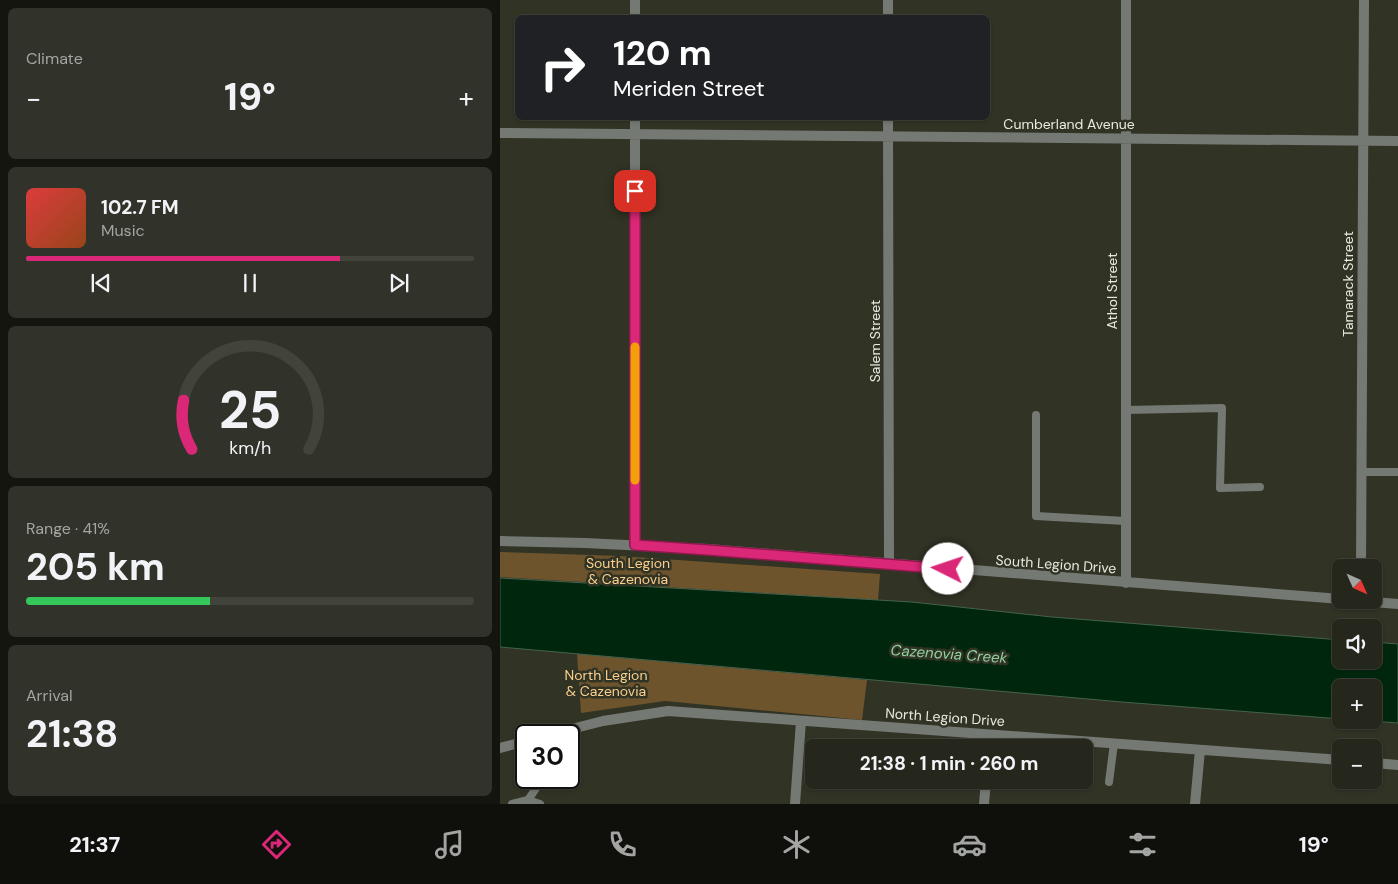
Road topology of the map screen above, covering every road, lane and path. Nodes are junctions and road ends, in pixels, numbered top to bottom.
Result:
1 (635, 0) edge
2 (888, 0) edge
3 (1126, 0) edge
4 (1364, 0) edge
5 (635, 15) edge
6 (888, 15) edge
7 (635, 120) edge
8 (888, 120) edge
9 (500, 133) edge
10 (635, 134) junction
11 (888, 137) junction
12 (1126, 138) junction
13 (1363, 141) junction
14 (1398, 142) edge
15 (1126, 410) junction
16 (1036, 415) dead end
17 (1361, 472) junction
18 (1398, 472) edge
19 (1260, 487) dead end
20 (1125, 521) junction
21 (500, 541) edge
22 (635, 545) junction
23 (1360, 559) edge
24 (889, 565) junction
25 (1126, 583) junction
26 (1332, 598) edge
27 (1382, 602) edge
28 (1398, 604) edge
29 (801, 721) junction
30 (580, 727) edge
31 (991, 734) junction
32 (990, 739) edge
33 (515, 744) edge
34 (1114, 744) junction
35 (500, 748) edge
36 (1200, 750) junction
37 (1332, 759) edge
38 (1382, 764) edge
39 (1398, 765) edge
40 (1109, 782) dead end
41 (536, 789) edge
42 (985, 789) edge
43 (528, 800) junction
44 (512, 804) edge
45 (540, 804) edge
46 (795, 804) edge
47 (984, 804) edge
48 (1196, 804) edge

1 - 5 street
2 - 6 street
3 - 12 street, Athol Street
4 - 13 street, Tamarack Street
7 - 10 street
8 - 11 street, Salem Street
9 - 10 street, Cumberland Avenue
10 - 11 street, Cumberland Avenue
10 - 22 street
11 - 12 street, Cumberland Avenue
11 - 24 street, Salem Street
12 - 13 street, Cumberland Avenue
12 - 15 street, Athol Street
13 - 14 street, Cumberland Avenue
13 - 17 street, Tamarack Street
15 - 19 lane
15 - 20 street, Athol Street
16 - 20 lane
17 - 18 lane
17 - 23 street, Tamarack Street
20 - 25 street, Athol Street
21 - 22 street, South Legion Drive
22 - 24 street, South Legion Drive
24 - 25 street, South Legion Drive
25 - 26 street, South Legion Drive
27 - 28 street
29 - 30 street, North Legion Drive
29 - 31 street, North Legion Drive
29 - 46 street
31 - 32 street
31 - 34 street, North Legion Drive
33 - 35 street
34 - 36 street, North Legion Drive
34 - 40 lane
36 - 37 street, North Legion Drive
36 - 48 street
38 - 39 street
41 - 43 lane
42 - 47 street
43 - 44 lane
43 - 45 lane

